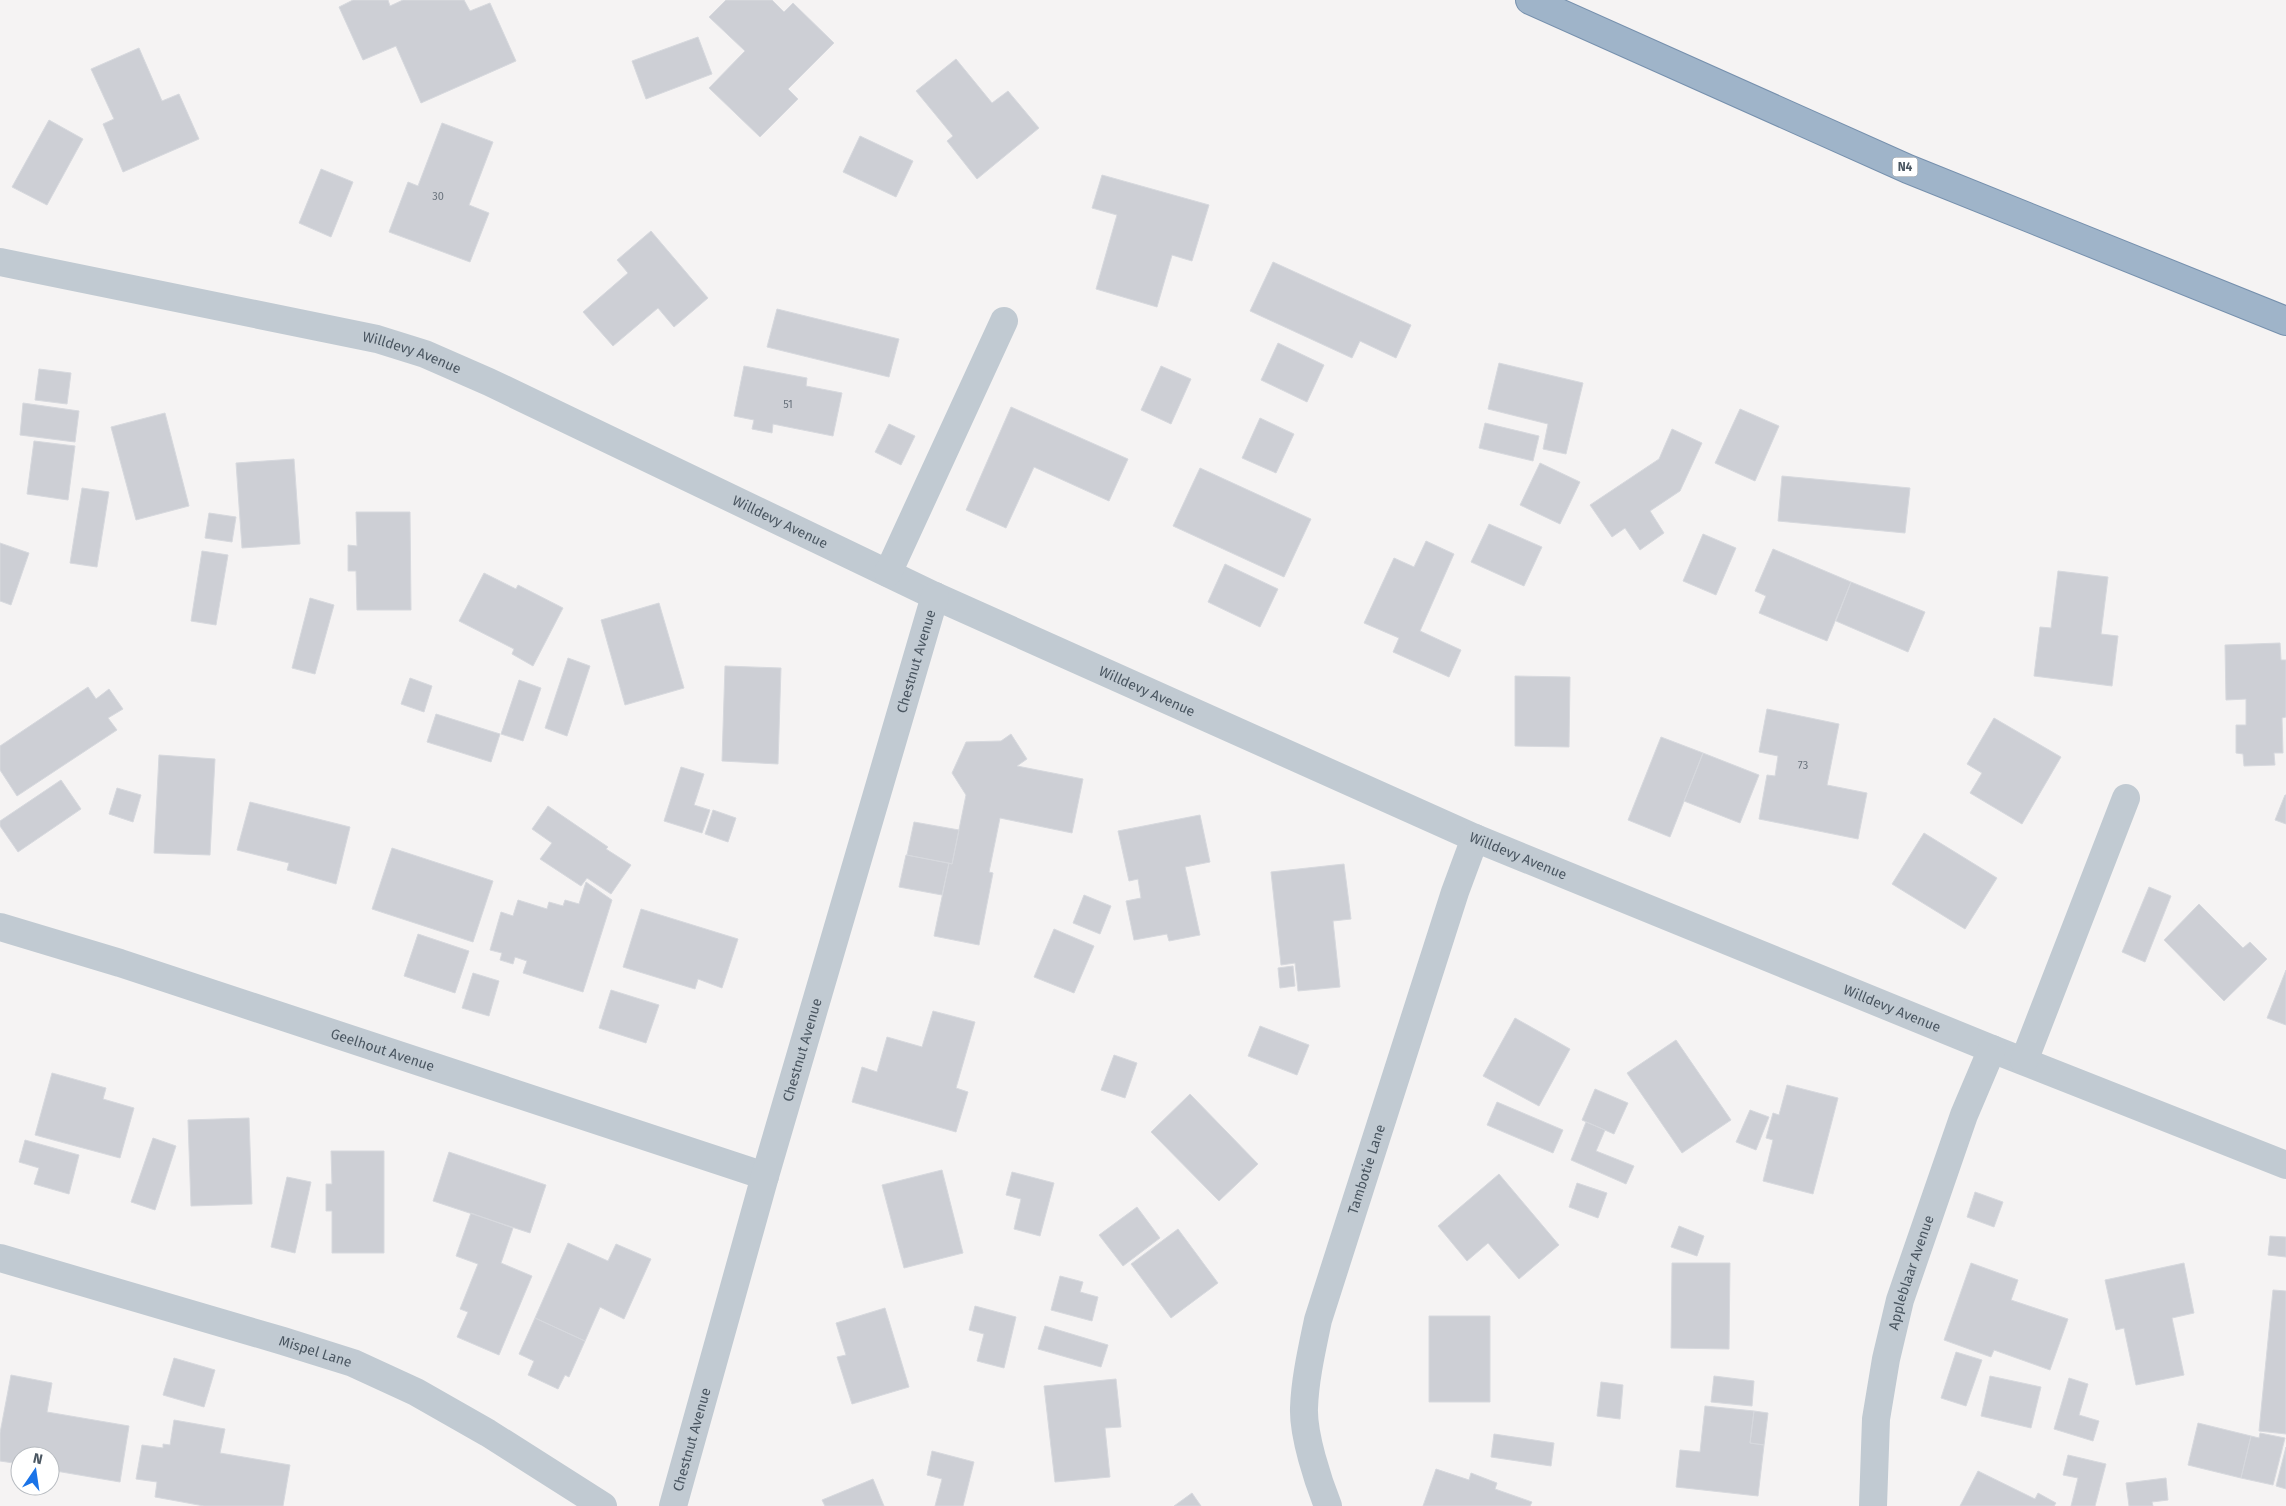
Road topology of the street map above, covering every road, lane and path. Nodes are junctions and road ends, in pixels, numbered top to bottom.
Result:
1 (1530, 0) edge
2 (0, 262) edge
3 (1004, 321) dead end
4 (2286, 321) edge
5 (888, 574) junction
6 (935, 596) junction
7 (2126, 798) dead end
8 (1475, 838) junction
9 (0, 927) edge
10 (1992, 1049) junction
11 (2024, 1061) junction
12 (2286, 1165) edge
13 (765, 1176) junction
14 (0, 1258) edge
15 (603, 1506) edge
16 (673, 1506) edge
17 (1328, 1506) edge
18 (1872, 1506) edge

1 - 4 highway, N4
2 - 5 street, Willdevy Avenue
3 - 5 street
5 - 6 street, Willdevy Avenue
6 - 8 street, Willdevy Avenue
6 - 13 street, Chestnut Avenue
7 - 11 street
8 - 10 street, Willdevy Avenue
8 - 17 street, Tambotie Lane
9 - 13 street, Geelhout Avenue
10 - 11 street, Willdevy Avenue
10 - 18 street, Appleblaar Avenue
11 - 12 street, Willdevy Avenue
13 - 16 street, Chestnut Avenue
14 - 15 street, Mispel Lane

